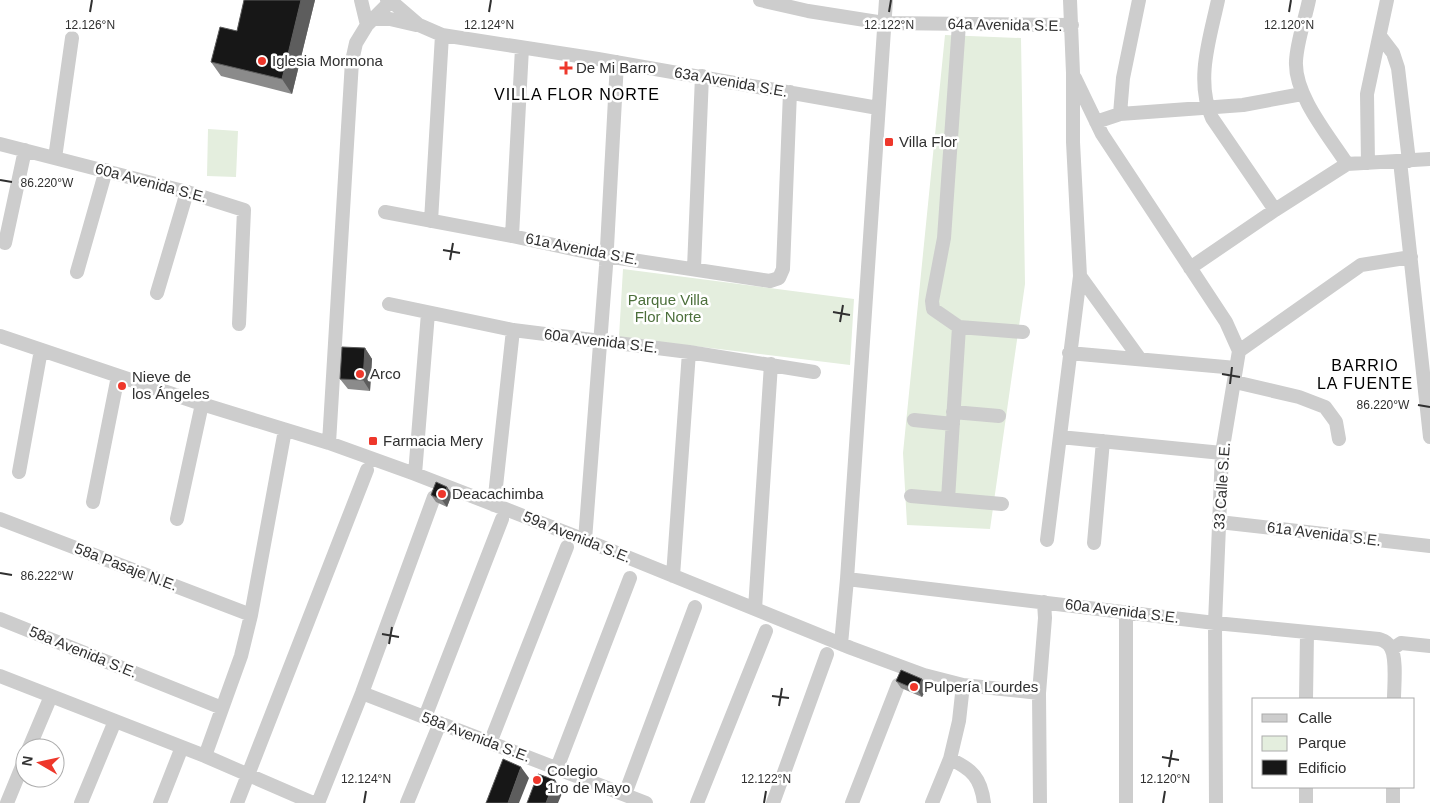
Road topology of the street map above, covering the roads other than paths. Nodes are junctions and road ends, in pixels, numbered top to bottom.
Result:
1 (361, 0) edge
2 (390, 0) edge
3 (760, 0) edge
4 (886, 0) edge
5 (1070, 0) edge
6 (1139, 0) edge
7 (1218, 0) edge
8 (1309, 0) edge
9 (1388, 0) edge
10 (370, 22) junction
11 (884, 23) junction
12 (959, 24) junction
13 (418, 25) junction
14 (1072, 25) junction
15 (442, 35) junction
16 (1380, 36) junction
17 (72, 38) dead end
18 (522, 48) junction
19 (617, 62) junction
20 (1073, 74) junction
21 (702, 76) junction
22 (790, 92) junction
23 (1302, 94) junction
24 (878, 108) junction
25 (1208, 108) junction
26 (1120, 114) junction
27 (1096, 122) junction
28 (0, 144) edge
29 (25, 150) junction
30 (55, 158) junction
31 (1430, 159) edge
32 (1404, 161) junction
33 (1368, 163) junction
34 (1347, 164) junction
35 (106, 170) junction
36 (187, 192) junction
37 (1275, 210) junction
38 (385, 212) dead end
39 (430, 221) junction
40 (512, 236) junction
41 (5, 243) dead end
42 (606, 256) junction
43 (1411, 257) junction
44 (694, 268) junction
45 (1190, 268) junction
46 (77, 272) dead end
47 (1080, 276) junction
48 (157, 292) dead end
49 (389, 304) dead end
50 (428, 313) junction
51 (238, 324) dead end
52 (959, 327) junction
53 (513, 330) junction
54 (1023, 332) dead end
55 (0, 336) edge
56 (600, 342) junction
57 (40, 350) junction
58 (1239, 351) junction
59 (689, 352) junction
60 (1069, 353) junction
61 (1140, 359) junction
62 (771, 364) junction
63 (814, 372) dead end
64 (1236, 375) junction
65 (118, 376) junction
66 (202, 404) junction
67 (999, 416) dead end
68 (953, 418) junction
69 (914, 420) dead end
70 (285, 430) junction
71 (1060, 437) junction
72 (1430, 437) edge
73 (1339, 439) dead end
74 (1103, 440) junction
75 (329, 444) junction
76 (1222, 453) junction
77 (367, 470) dead end
78 (19, 472) dead end
79 (415, 474) junction
80 (912, 496) dead end
81 (434, 497) edge
82 (948, 499) junction
83 (93, 502) dead end
84 (1002, 504) dead end
85 (494, 505) junction
86 (0, 519) edge
87 (177, 519) dead end
88 (502, 519) dead end
89 (1219, 522) junction
90 (585, 540) junction
91 (1047, 540) dead end
92 (1094, 543) dead end
93 (1430, 546) edge
94 (567, 547) dead end
95 (673, 576) junction
96 (630, 578) dead end
97 (848, 580) junction
98 (1044, 602) junction
99 (695, 608) dead end
100 (755, 609) junction
101 (1126, 612) junction
102 (251, 615) junction
103 (0, 619) edge
104 (1216, 623) junction
105 (766, 631) dead end
106 (1307, 633) junction
107 (841, 644) junction
108 (1430, 646) edge
109 (1392, 649) junction
110 (826, 654) dead end
111 (0, 676) edge
112 (898, 685) edge
113 (963, 685) junction
114 (362, 693) junction
115 (1039, 693) junction
116 (50, 696) junction
117 (1306, 698) edge
118 (1394, 698) edge
119 (222, 708) junction
120 (425, 717) junction
121 (116, 721) junction
122 (440, 723) junction
123 (34, 738) edge
124 (490, 742) junction
125 (182, 747) junction
126 (205, 756) junction
127 (950, 759) junction
128 (557, 768) junction
129 (248, 774) junction
130 (15, 783) edge
131 (1306, 788) edge
132 (1393, 788) edge
133 (625, 794) junction
134 (7, 803) edge
135 (81, 803) edge
136 (160, 803) edge
137 (237, 803) edge
138 (313, 803) edge
139 (318, 803) edge
140 (408, 803) edge
141 (646, 803) edge
142 (697, 803) edge
143 (773, 803) edge
144 (852, 803) edge
145 (932, 803) edge
146 (984, 803) edge
147 (1040, 803) edge
148 (1126, 803) edge
149 (1216, 803) edge
150 (1306, 803) edge
151 (1393, 803) edge

1 - 10 street
2 - 10 street
2 - 13 street, 63a Avenida S.E.
3 - 11 street, 64a Avenida S.E.
4 - 11 street
5 - 14 street
6 - 26 street
7 - 25 street
8 - 23 street
9 - 16 street
10 - 13 street
10 - 75 street
11 - 12 street, 64a Avenida S.E.
11 - 24 street
12 - 14 street, 64a Avenida S.E.
12 - 52 street
13 - 15 street, 63a Avenida S.E.
14 - 20 street
15 - 18 street, 63a Avenida S.E.
15 - 39 street
16 - 32 street
16 - 33 street
17 - 30 street
18 - 19 street, 63a Avenida S.E.
18 - 40 street
19 - 21 street, 63a Avenida S.E.
19 - 42 street
20 - 27 street
20 - 47 street
21 - 22 street, 63a Avenida S.E.
21 - 44 street
22 - 24 street, 63a Avenida S.E.
22 - 44 street, 61a Avenida S.E.
23 - 25 street
23 - 34 street
24 - 97 street
25 - 26 street
25 - 37 street
26 - 27 street
27 - 45 street
28 - 29 street, 60a Avenida S.E.
29 - 30 street, 60a Avenida S.E.
29 - 41 street
30 - 35 street, 60a Avenida S.E.
31 - 32 street
32 - 33 street
32 - 43 street
33 - 34 street
34 - 37 street
35 - 36 street, 60a Avenida S.E.
35 - 46 street
36 - 48 street
36 - 51 street, 60a Avenida S.E.
37 - 45 street
38 - 39 street, 61a Avenida S.E.
39 - 40 street, 61a Avenida S.E.
40 - 42 street, 61a Avenida S.E.
42 - 44 street, 61a Avenida S.E.
42 - 56 street
43 - 58 street
43 - 72 street
45 - 58 street
47 - 60 street
47 - 61 street
49 - 50 street, 60a Avenida S.E.
50 - 53 street, 60a Avenida S.E.
50 - 79 street
52 - 54 street
52 - 68 street
53 - 56 street, 60a Avenida S.E.
53 - 85 street
55 - 57 street, 59a Avenida S.E.
56 - 59 street, 60a Avenida S.E.
56 - 90 street
57 - 65 street, 59a Avenida S.E.
57 - 78 street
58 - 64 street, 33 Calle S.E.
59 - 62 street, 60a Avenida S.E.
59 - 95 street
60 - 61 street
60 - 71 street
61 - 64 street
62 - 63 street, 60a Avenida S.E.
62 - 100 street
64 - 73 street
64 - 76 street, 33 Calle S.E.
65 - 66 street, 59a Avenida S.E.
65 - 83 street
66 - 70 street, 59a Avenida S.E.
66 - 87 street
67 - 68 street
68 - 69 street
68 - 82 street
70 - 75 street, 59a Avenida S.E.
70 - 102 street
71 - 74 street
71 - 91 street
74 - 76 street
74 - 92 street
75 - 79 street, 59a Avenida S.E.
76 - 89 street, 33 Calle S.E.
77 - 129 street
79 - 85 street, 59a Avenida S.E.
80 - 82 street
81 - 114 street
82 - 84 street
85 - 90 street, 59a Avenida S.E.
86 - 102 street, 58a Pasaje N.E.
88 - 120 street
89 - 93 street, 61a Avenida S.E.
89 - 104 street, 33 Calle S.E.
90 - 95 street, 59a Avenida S.E.
94 - 124 street
95 - 100 street, 59a Avenida S.E.
96 - 128 street
97 - 98 street, 60a Avenida S.E.
97 - 107 street
98 - 101 street, 60a Avenida S.E.
98 - 115 street
99 - 133 street
100 - 107 street, 59a Avenida S.E.
101 - 104 street, 60a Avenida S.E.
101 - 148 street
102 - 119 street
103 - 119 street, 58a Avenida S.E.
104 - 106 street, 60a Avenida S.E.
104 - 149 street, 33 Calle S.E.
105 - 142 street
106 - 109 street, 60a Avenida S.E.
106 - 117 street
107 - 113 street, 59a Avenida S.E.
108 - 109 street
109 - 118 street
110 - 143 street
111 - 116 street
112 - 144 street
113 - 115 street, 59a Avenida S.E.
113 - 127 street
114 - 120 street, 58a Avenida S.E.
114 - 139 street
115 - 147 street
116 - 121 street
116 - 123 street
119 - 126 street
120 - 122 street, 58a Avenida S.E.
121 - 125 street
121 - 135 street
122 - 124 street, 58a Avenida S.E.
122 - 140 street
124 - 128 street, 58a Avenida S.E.
125 - 126 street
125 - 136 street
126 - 129 street
127 - 145 street
127 - 146 street
128 - 133 street, 58a Avenida S.E.
129 - 137 street
129 - 138 street
130 - 134 street
131 - 150 street
132 - 151 street
133 - 141 street, 58a Avenida S.E.

